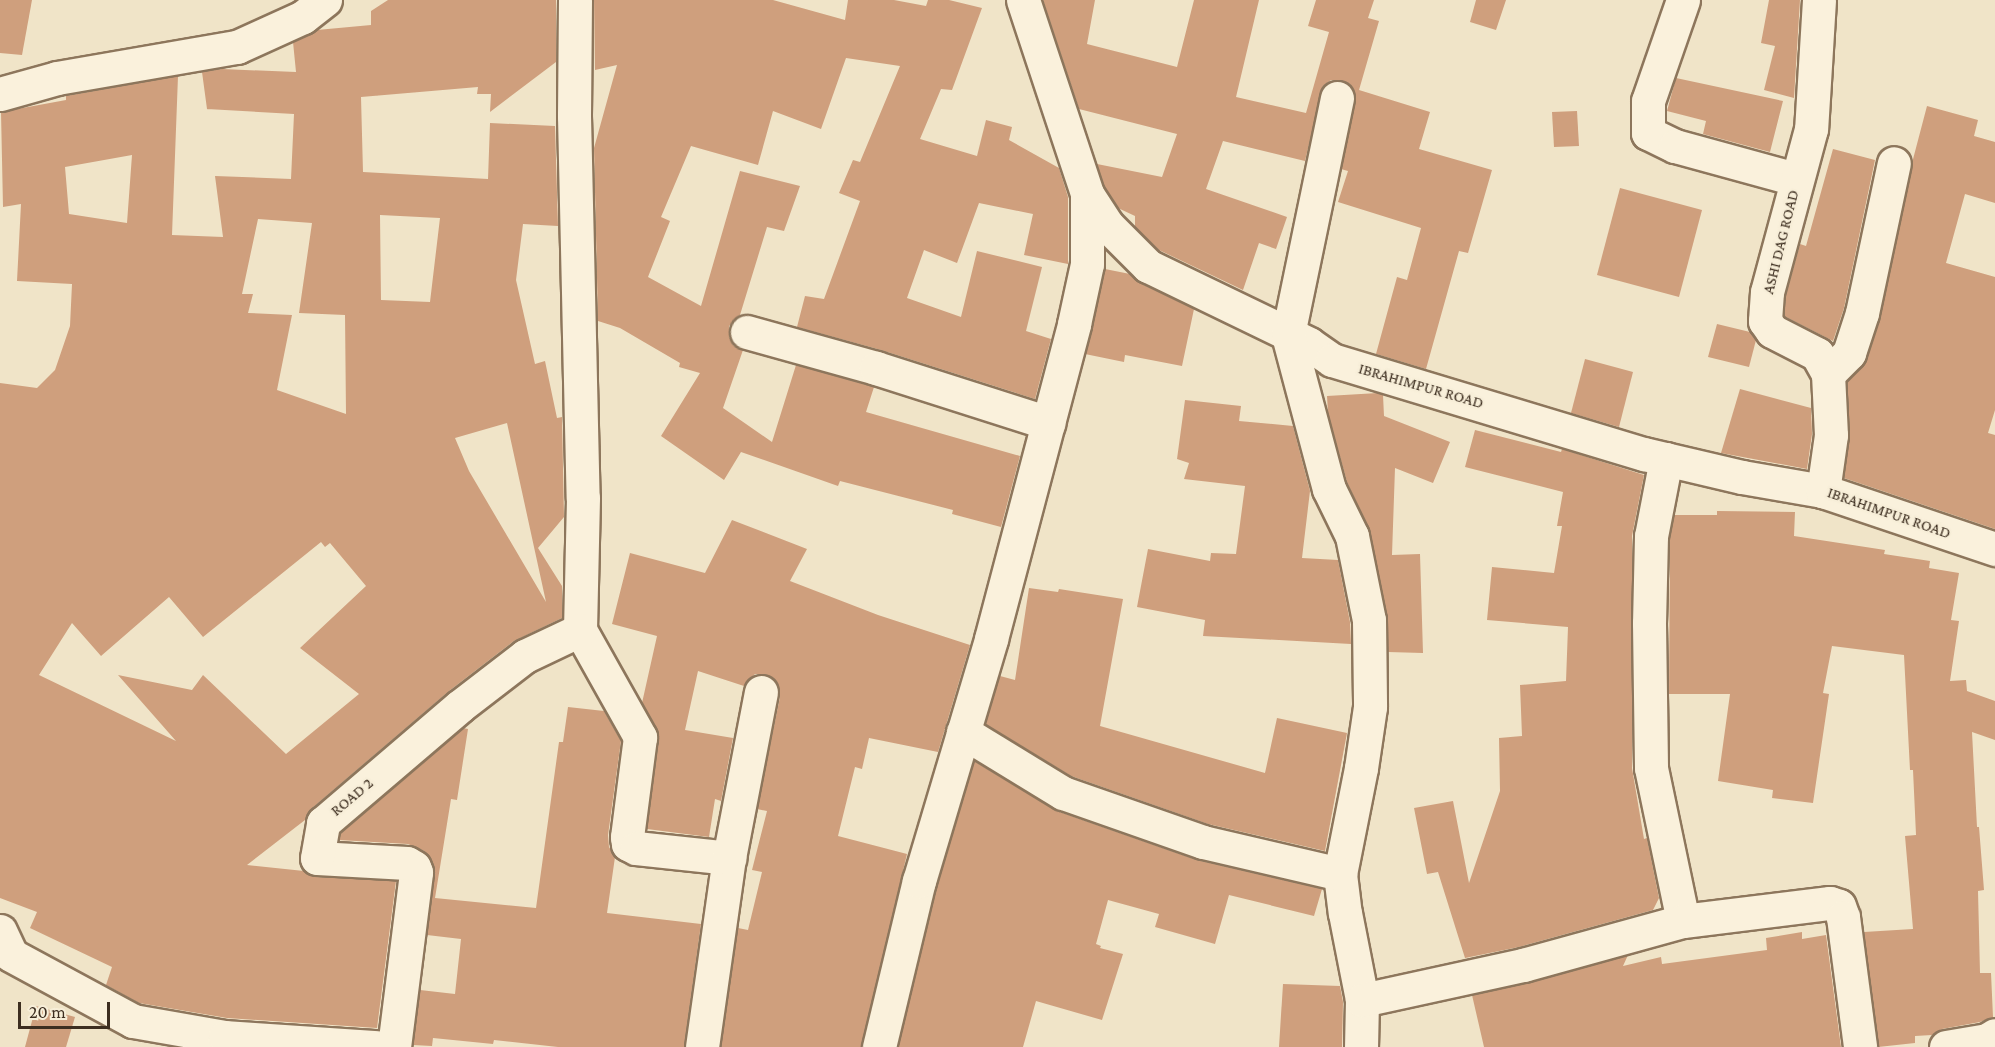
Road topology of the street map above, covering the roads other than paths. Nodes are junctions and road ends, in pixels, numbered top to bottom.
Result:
1 (325, 0) edge
2 (575, 0) edge
3 (1683, 0) edge
4 (1819, 0) edge
5 (1015, 1) edge
6 (0, 94) edge
7 (1337, 98) dead end
8 (1894, 163) dead end
9 (1796, 179) junction
10 (1087, 194) junction
11 (747, 332) dead end
12 (1288, 335) junction
13 (1828, 374) junction
14 (1048, 423) junction
15 (1665, 459) junction
16 (1823, 491) junction
17 (1995, 549) edge
18 (579, 630) junction
19 (761, 692) dead end
20 (963, 732) junction
21 (729, 858) junction
22 (1340, 874) junction
23 (1683, 921) junction
24 (4, 954) edge
25 (1362, 1000) junction
26 (1995, 1035) edge
27 (258, 1043) edge
28 (376, 1047) edge
29 (394, 1047) edge
30 (702, 1047) edge
31 (879, 1047) edge
32 (1361, 1047) edge
33 (1860, 1047) edge
34 (1946, 1047) edge

1 - 6 street
2 - 18 street
3 - 9 street
4 - 9 street, ASHI DAG ROAD
5 - 10 street, IBRAHIMPUR ROAD
7 - 12 street
8 - 13 street
9 - 13 street, ASHI DAG ROAD
10 - 12 street, IBRAHIMPUR ROAD
10 - 14 street
11 - 14 street
12 - 15 street, IBRAHIMPUR ROAD
12 - 22 street
13 - 16 street
14 - 20 street
15 - 16 street, IBRAHIMPUR ROAD
15 - 23 street
16 - 17 street, IBRAHIMPUR ROAD
18 - 21 street
18 - 29 street, ROAD 2
19 - 21 street
20 - 22 street
20 - 31 street
21 - 30 street
22 - 25 street
23 - 25 street
23 - 33 street
24 - 27 street
25 - 32 street
26 - 34 street
27 - 28 street

